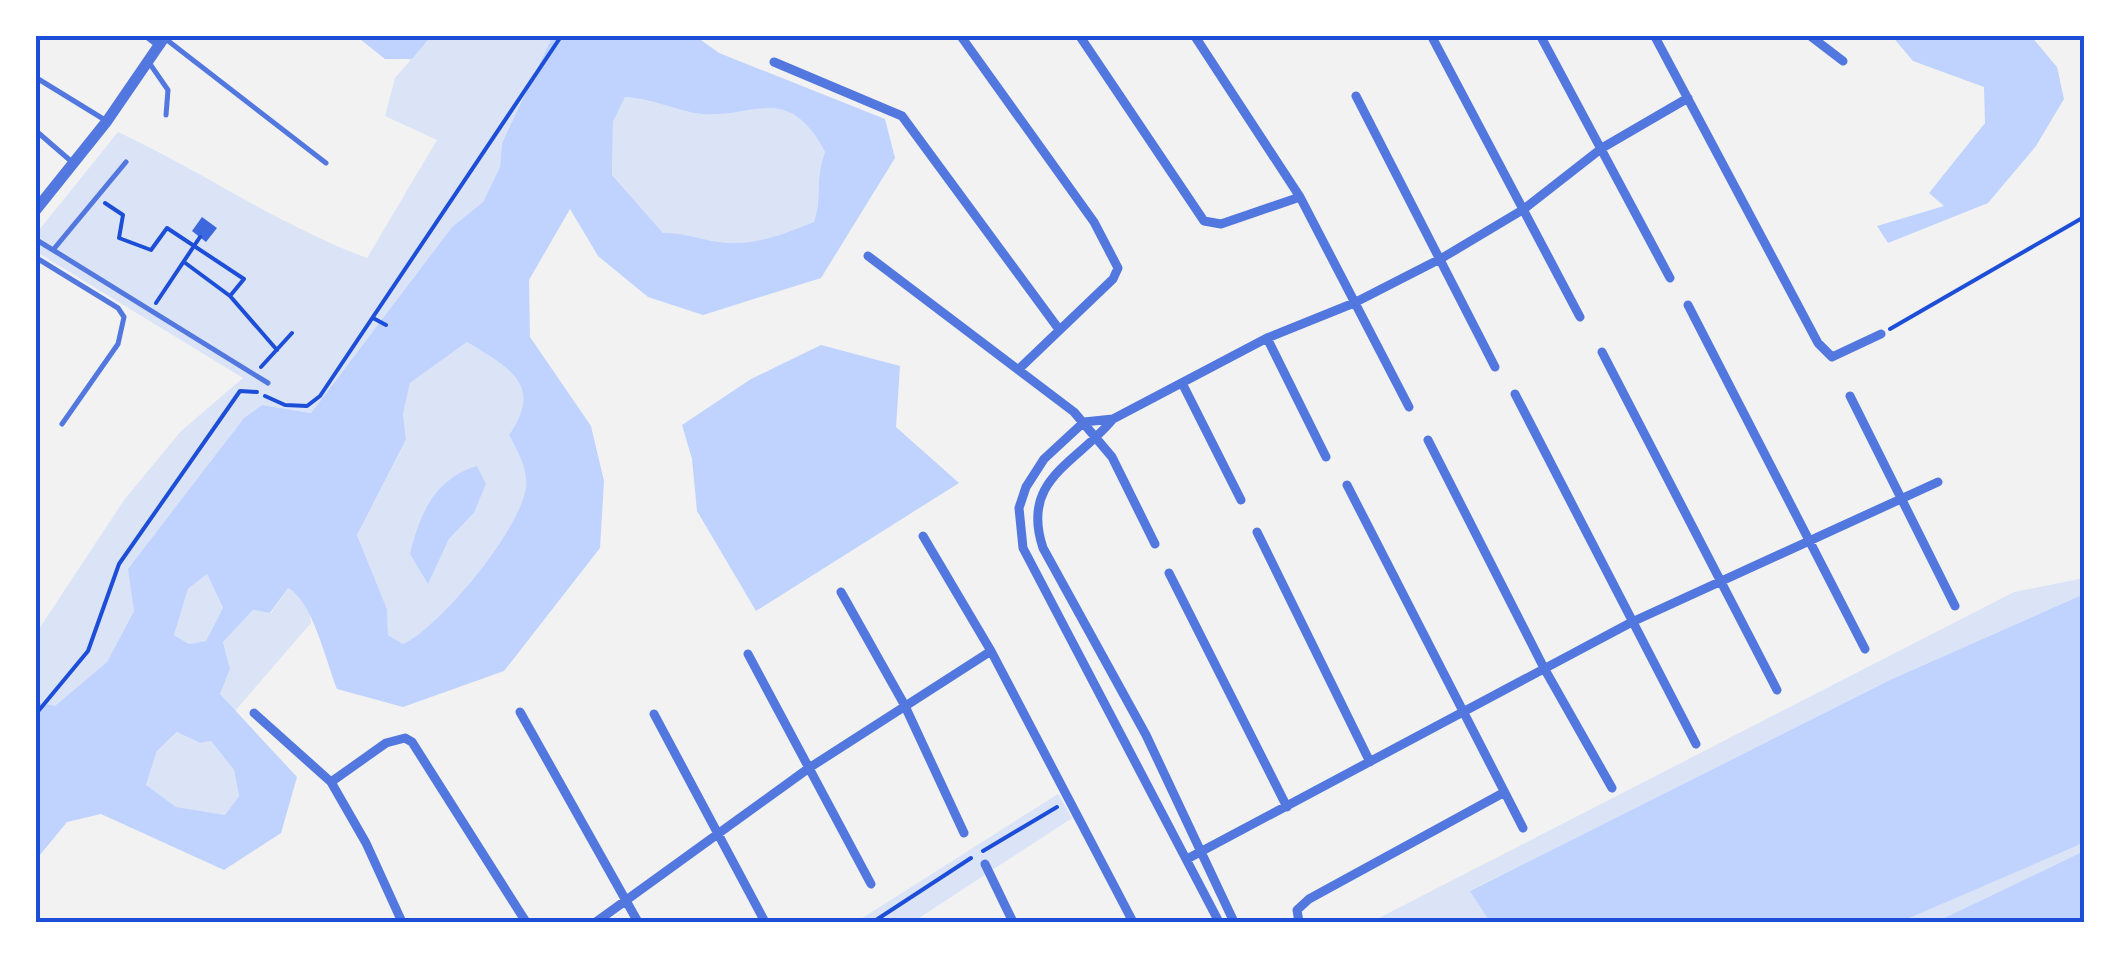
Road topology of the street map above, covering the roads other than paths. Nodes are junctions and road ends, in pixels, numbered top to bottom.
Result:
1 (146, 35) edge
2 (960, 35) edge
3 (1079, 35) edge
4 (1194, 35) edge
5 (1540, 35) edge
6 (1654, 35) edge
7 (1809, 35) edge
8 (1432, 39) dead end
9 (163, 40) edge
10 (1843, 61) dead end
11 (148, 62) junction
12 (774, 62) dead end
13 (35, 77) edge
14 (1356, 96) dead end
15 (1688, 98) junction
16 (166, 115) dead end
17 (107, 122) junction
18 (35, 130) edge
19 (1602, 148) junction
20 (126, 162) dead end
21 (326, 163) dead end
22 (74, 164) junction
23 (1300, 197) junction
24 (1524, 209) junction
25 (35, 211) edge
26 (35, 240) edge
27 (53, 250) junction
28 (868, 256) dead end
29 (35, 257) edge
30 (1442, 258) junction
31 (1670, 278) dead end
32 (1354, 303) junction
33 (1688, 305) dead end
34 (1580, 318) dead end
35 (1058, 328) junction
36 (1882, 334) road end
37 (1267, 338) junction
38 (1602, 352) dead end
39 (1494, 367) dead end
40 (1020, 368) junction
41 (1182, 382) junction
42 (268, 383) dead end
43 (1515, 394) dead end
44 (1850, 396) dead end
45 (1409, 407) dead end
46 (1113, 419) junction
47 (1084, 422) junction
48 (62, 424) dead end
49 (1098, 437) junction
50 (1428, 440) dead end
51 (1326, 457) dead end
52 (1938, 482) dead end
53 (1347, 485) dead end
54 (1900, 498) junction
55 (1241, 500) dead end
56 (1258, 532) dead end
57 (923, 536) dead end
58 (1812, 541) junction
59 (1155, 544) dead end
60 (1043, 548) junction
61 (1027, 555) junction
62 (1169, 573) dead end
63 (1720, 579) junction
64 (841, 592) dead end
65 (1954, 606) dead end
66 (1632, 622) junction
67 (1865, 649) dead end
68 (991, 651) junction
69 (748, 654) dead end
70 (1104, 658) junction
71 (1088, 667) junction
72 (1544, 668) junction
73 (1777, 690) dead end
74 (904, 704) junction
75 (1460, 711) junction
76 (520, 712) dead end
77 (254, 713) dead end
78 (654, 714) dead end
79 (1696, 744) dead end
80 (1370, 762) junction
81 (808, 768) junction
82 (332, 782) junction
83 (1612, 788) dead end
84 (1503, 793) junction
85 (1288, 807) junction
86 (1523, 828) dead end
87 (717, 832) junction
88 (964, 833) dead end
89 (1201, 852) junction
90 (1187, 860) junction
91 (985, 864) dead end
92 (871, 884) dead end
93 (626, 900) junction
94 (402, 922) edge
95 (526, 922) edge
96 (596, 922) edge
97 (638, 922) edge
98 (764, 922) edge
99 (1013, 922) edge
100 (1134, 922) edge
101 (1219, 922) edge
102 (1234, 922) edge
103 (1299, 922) edge

1 - 9 street
2 - 35 street
3 - 23 street
4 - 23 street
5 - 19 street
6 - 15 street
7 - 10 street
8 - 24 street
9 - 11 street
9 - 21 lane
11 - 16 lane
11 - 17 street
12 - 35 street
13 - 17 lane
14 - 30 street
15 - 19 street
15 - 36 street
17 - 22 street
18 - 22 lane
19 - 24 street
19 - 31 street
20 - 27 lane
22 - 25 street
23 - 32 street
24 - 30 street
24 - 34 street
26 - 27 lane
27 - 42 lane
28 - 40 street
29 - 48 lane
30 - 32 street
30 - 39 street
32 - 37 street
32 - 45 street
33 - 58 street
35 - 40 street
37 - 41 street
37 - 51 street
38 - 63 street
40 - 47 street
41 - 46 street
41 - 55 street
43 - 66 street
44 - 54 street
46 - 47 street
46 - 49 street
47 - 49 street
47 - 61 street
49 - 59 street
49 - 60 street
50 - 72 street
52 - 54 street
53 - 75 street
54 - 58 street
54 - 65 street
56 - 80 street
57 - 68 street
58 - 63 street
58 - 67 street
60 - 61 street
60 - 70 street
61 - 71 street
62 - 85 street
63 - 66 street
63 - 73 street
64 - 74 street
66 - 72 street
66 - 79 street
68 - 74 street
68 - 100 street
69 - 81 street
70 - 71 street
70 - 89 street
71 - 90 street
72 - 75 street
72 - 83 street
74 - 81 street
74 - 88 street
75 - 80 street
75 - 84 street
76 - 93 street
77 - 82 street
78 - 87 street
80 - 85 street
81 - 87 street
81 - 92 street
82 - 94 street
82 - 95 street
84 - 86 street
84 - 103 street
85 - 89 street
87 - 93 street
87 - 98 street
89 - 90 street
89 - 102 street
90 - 101 street
91 - 99 street
93 - 96 street
93 - 97 street

